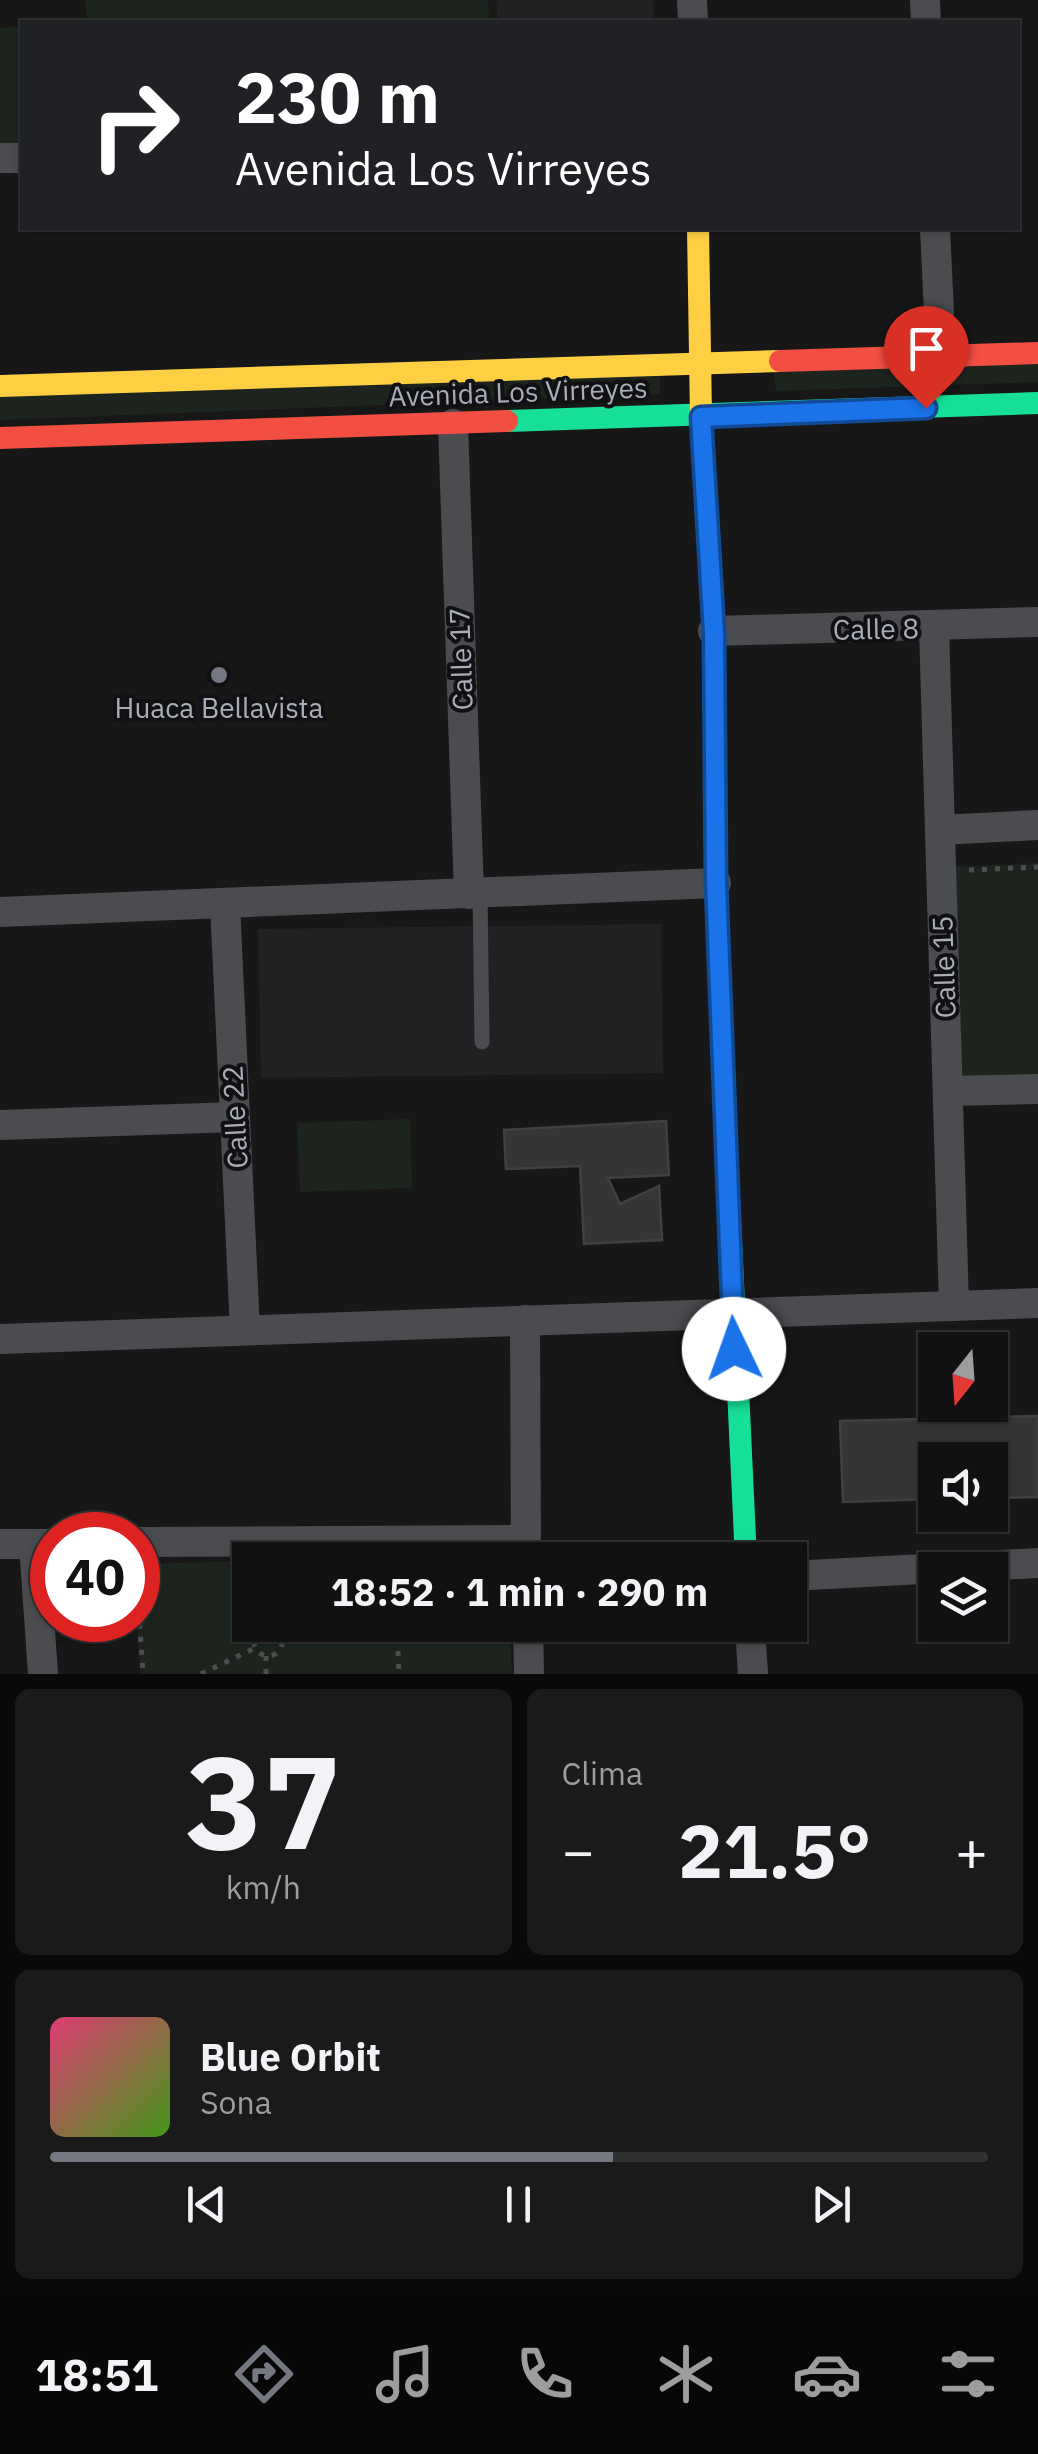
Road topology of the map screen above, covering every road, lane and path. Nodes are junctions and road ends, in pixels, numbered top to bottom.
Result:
1 (698, 230) edge
2 (935, 230) edge
3 (1038, 353) edge
4 (941, 356) junction
5 (701, 364) junction
6 (0, 386) edge
7 (1038, 403) edge
8 (701, 417) junction
9 (453, 424) junction
10 (0, 438) edge
11 (1038, 622) edge
12 (934, 628) junction
13 (714, 632) junction
14 (1038, 825) edge
15 (940, 830) junction
16 (1038, 867) edge
17 (956, 870) dead end
18 (716, 883) junction
19 (474, 893) junction
20 (225, 904) junction
21 (0, 912) edge
22 (482, 1042) dead end
23 (1038, 1089) edge
24 (948, 1091) junction
25 (235, 1117) junction
26 (0, 1125) edge
27 (1038, 1303) edge
28 (954, 1306) junction
29 (732, 1314) junction
30 (525, 1320) junction
31 (246, 1330) junction
32 (0, 1339) edge
33 (160, 1542) edge
34 (526, 1542) edge
35 (745, 1542) edge
36 (0, 1544) edge
37 (30, 1544) edge
38 (232, 1544) edge
39 (1038, 1563) edge
40 (807, 1575) edge
41 (43, 1642) edge
42 (140, 1642) edge
43 (255, 1642) edge
44 (280, 1642) edge
45 (398, 1642) edge
46 (528, 1642) edge
47 (751, 1642) edge
48 (255, 1648) junction
49 (266, 1656) junction
50 (43, 1674) edge
51 (142, 1674) edge
52 (201, 1674) edge
53 (266, 1674) edge
54 (399, 1674) edge
55 (529, 1674) edge
56 (754, 1674) edge

1 - 5 main road
2 - 4 street
3 - 4 main road, Avenida Los Virreyes
4 - 5 main road, Avenida Los Virreyes
5 - 6 main road, Avenida Los Virreyes
5 - 8 main road
7 - 8 main road, Avenida Los Virreyes
8 - 9 main road, Avenida Los Virreyes
8 - 13 main road
9 - 10 main road, Avenida Los Virreyes
9 - 19 street, Calle 17
11 - 12 street, Calle 8
12 - 13 street, Calle 8
12 - 15 street, Calle 15
13 - 18 main road
14 - 15 street
15 - 24 street, Calle 15
16 - 17 path
18 - 19 street
18 - 29 main road
19 - 20 street
19 - 22 lane
20 - 21 street
20 - 25 street, Calle 22
23 - 24 street
24 - 28 street, Calle 15
25 - 26 street
25 - 31 street, Calle 22
27 - 28 street
28 - 29 street
29 - 30 street
29 - 35 main road
30 - 31 street
30 - 34 street
31 - 32 street
33 - 38 street
36 - 37 street
39 - 40 street
41 - 50 street
42 - 51 path
43 - 48 path
44 - 49 path
45 - 54 path
46 - 55 street
47 - 56 street
48 - 49 path
48 - 52 path
49 - 53 path

